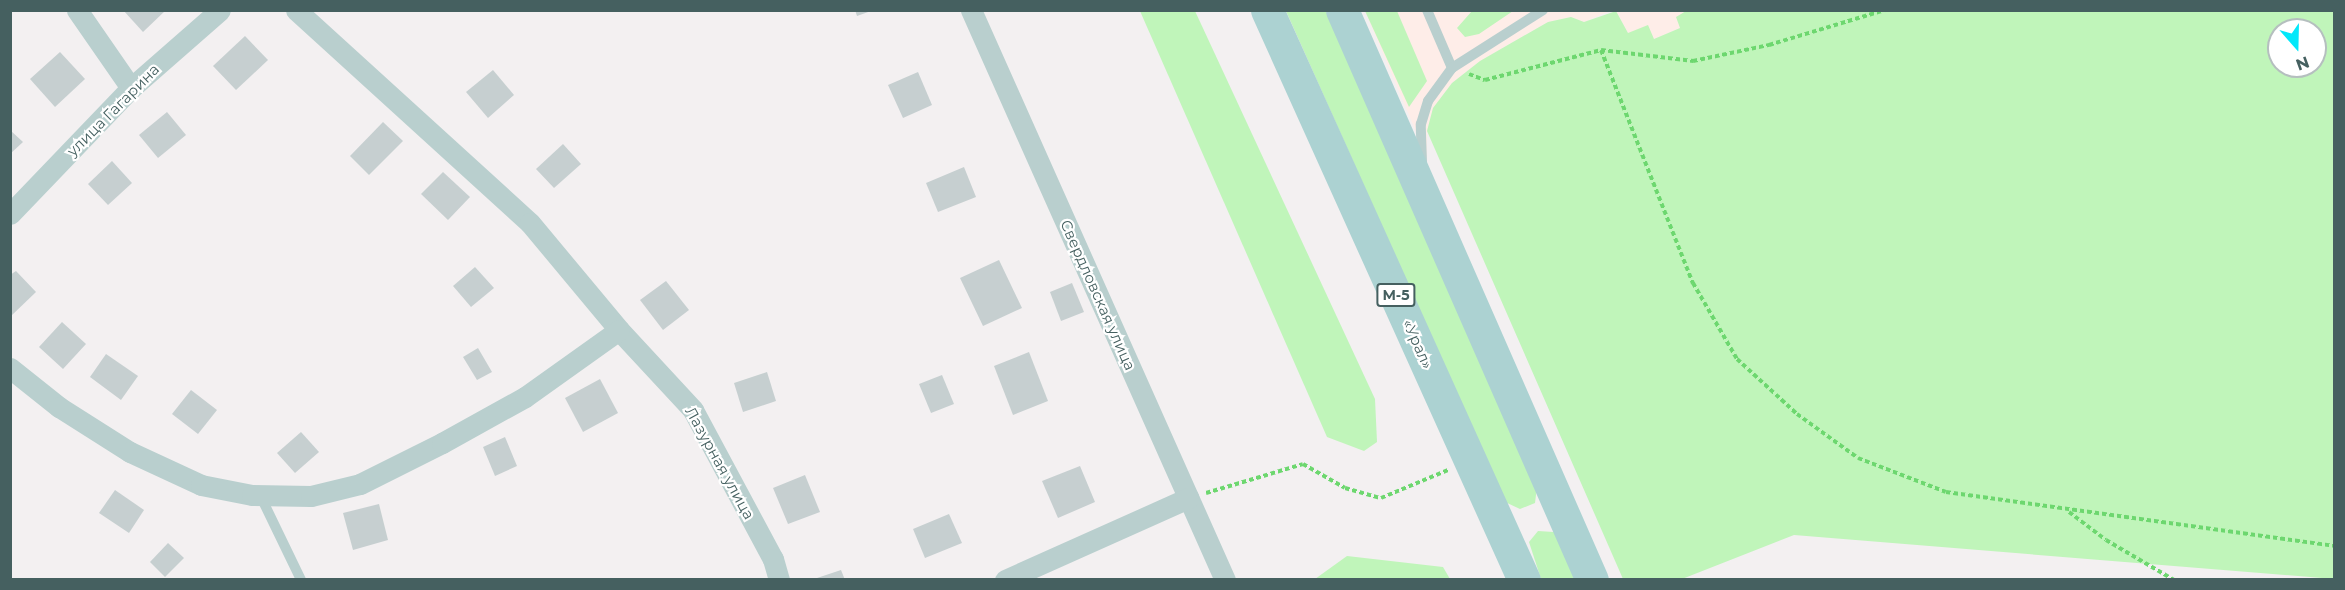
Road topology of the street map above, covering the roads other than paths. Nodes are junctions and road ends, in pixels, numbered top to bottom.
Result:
1 (77, 10) edge
2 (220, 10) edge
3 (296, 10) edge
4 (971, 10) edge
5 (1267, 10) edge
6 (1342, 10) edge
7 (1427, 10) edge
8 (1543, 10) edge
9 (1452, 68) junction
10 (131, 88) junction
11 (1423, 195) junction
12 (10, 214) edge
13 (620, 330) junction
14 (10, 368) edge
15 (260, 495) junction
16 (1188, 498) junction
17 (301, 579) edge
18 (779, 579) edge
19 (1005, 579) edge
20 (1225, 579) edge
21 (1524, 579) edge
22 (1592, 579) edge

1 - 10 street
2 - 10 street, улица Гагарина
3 - 13 street, Лазурная улица
4 - 16 street, Свердловская улица
5 - 21 main road, «Урал» / М-5
6 - 11 main road
7 - 9 lane
8 - 9 lane
9 - 11 lane
10 - 12 street, улица Гагарина
11 - 22 main road
13 - 15 street
13 - 18 street, Лазурная улица
14 - 15 street
15 - 17 lane
16 - 19 street
16 - 20 street, Свердловская улица

